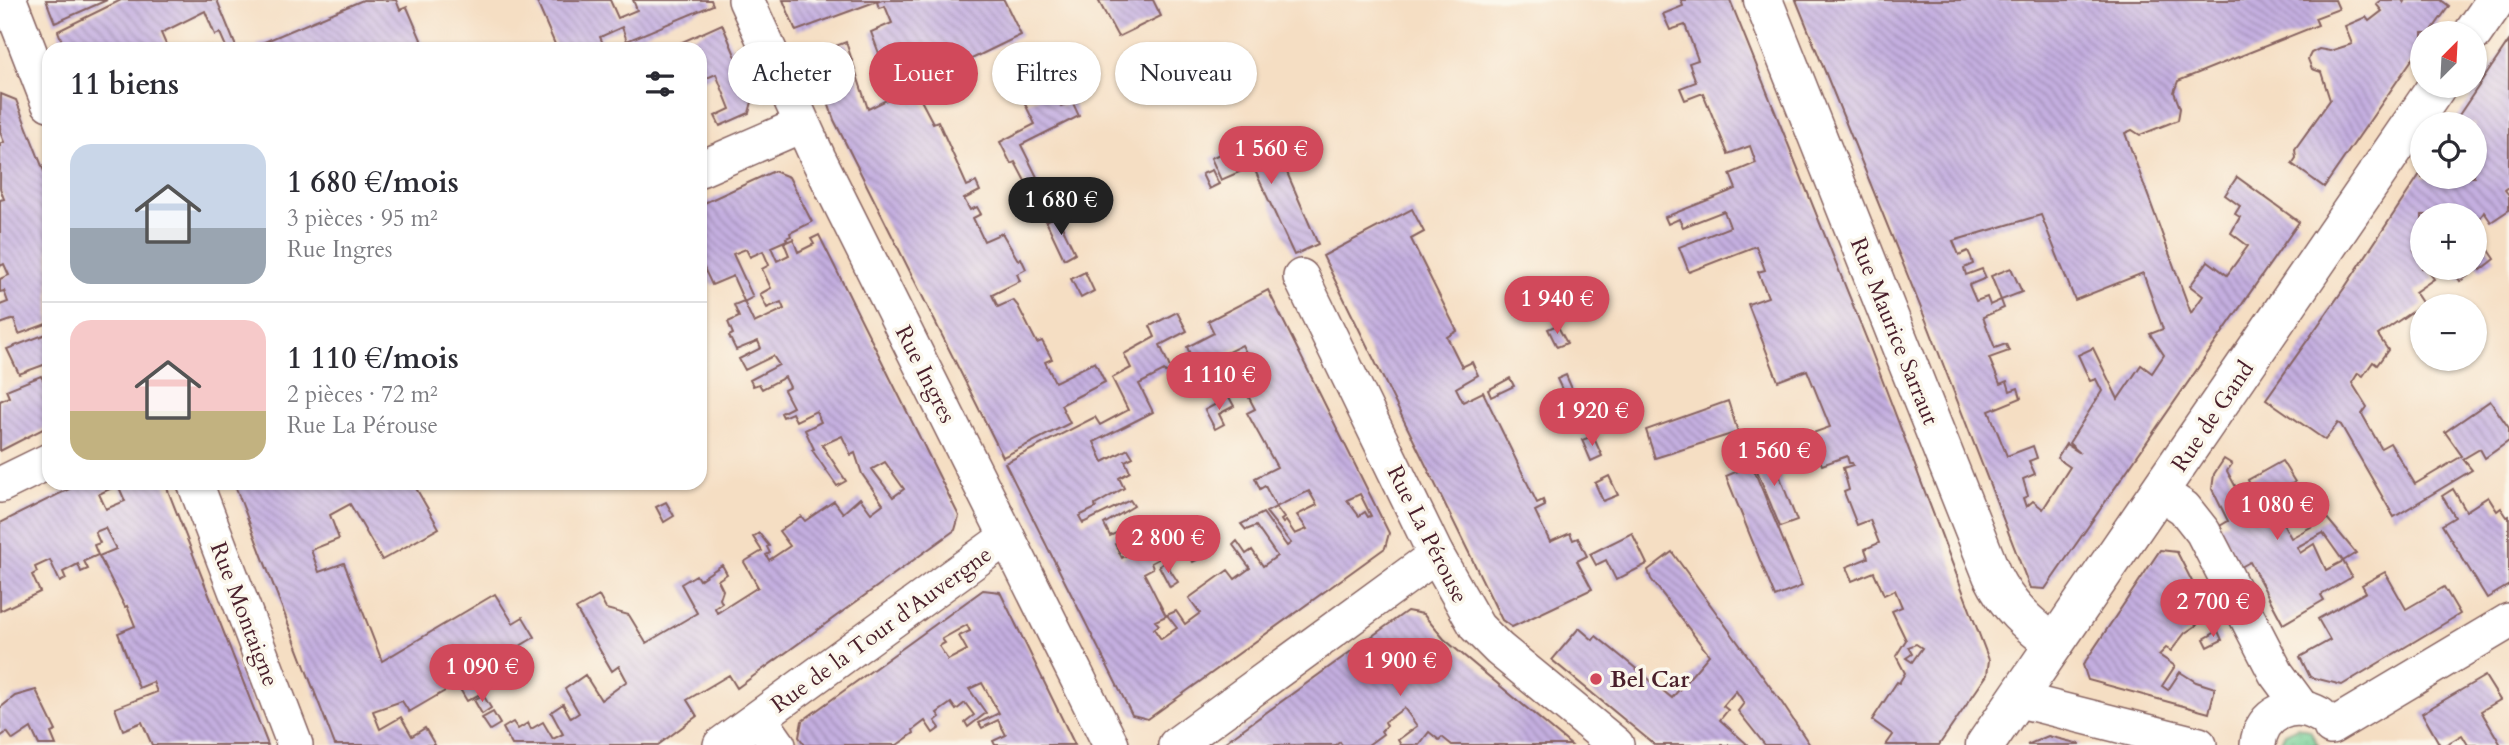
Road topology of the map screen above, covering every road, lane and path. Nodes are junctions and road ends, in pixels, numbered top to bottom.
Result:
1 (9, 0) edge
2 (746, 0) edge
3 (1763, 0) edge
4 (2496, 0) edge
5 (2481, 21) edge
6 (14, 55) edge
7 (42, 93) edge
8 (2429, 98) edge
9 (801, 125) junction
10 (707, 166) edge
11 (1301, 276) dead end
12 (42, 464) edge
13 (0, 485) edge
14 (198, 490) edge
15 (2160, 492) junction
16 (1007, 537) junction
17 (1436, 555) junction
18 (2509, 621) edge
19 (2054, 644) junction
20 (2016, 699) junction
21 (2301, 707) junction
22 (768, 731) edge
23 (2333, 736) edge
24 (295, 745) edge
25 (721, 745) edge
26 (1111, 745) edge
27 (1175, 745) edge
28 (1616, 745) edge
29 (1985, 745) edge
30 (2199, 745) edge
31 (2258, 745) edge

1 - 6 street
2 - 9 street, Rue Ingres
3 - 19 main road, Rue Maurice Sarraut
4 - 5 main road
6 - 7 street
8 - 15 main road, Rue de Gand
9 - 10 street
9 - 16 street, Rue Ingres
11 - 17 street, Rue La Pérouse
12 - 13 street
14 - 24 street, Rue Montaigne
15 - 19 main road, Rue de Gand
15 - 21 street
16 - 22 street, Rue de la Tour d'Auvergne
16 - 26 street, Rue Ingres
17 - 27 street
17 - 28 street, Rue La Pérouse
18 - 23 street
19 - 20 main road, Rue de Gand
20 - 29 main road, Rue de Gand
20 - 30 street
21 - 23 street
21 - 31 street
22 - 25 street, Rue de la Tour d'Auvergne

